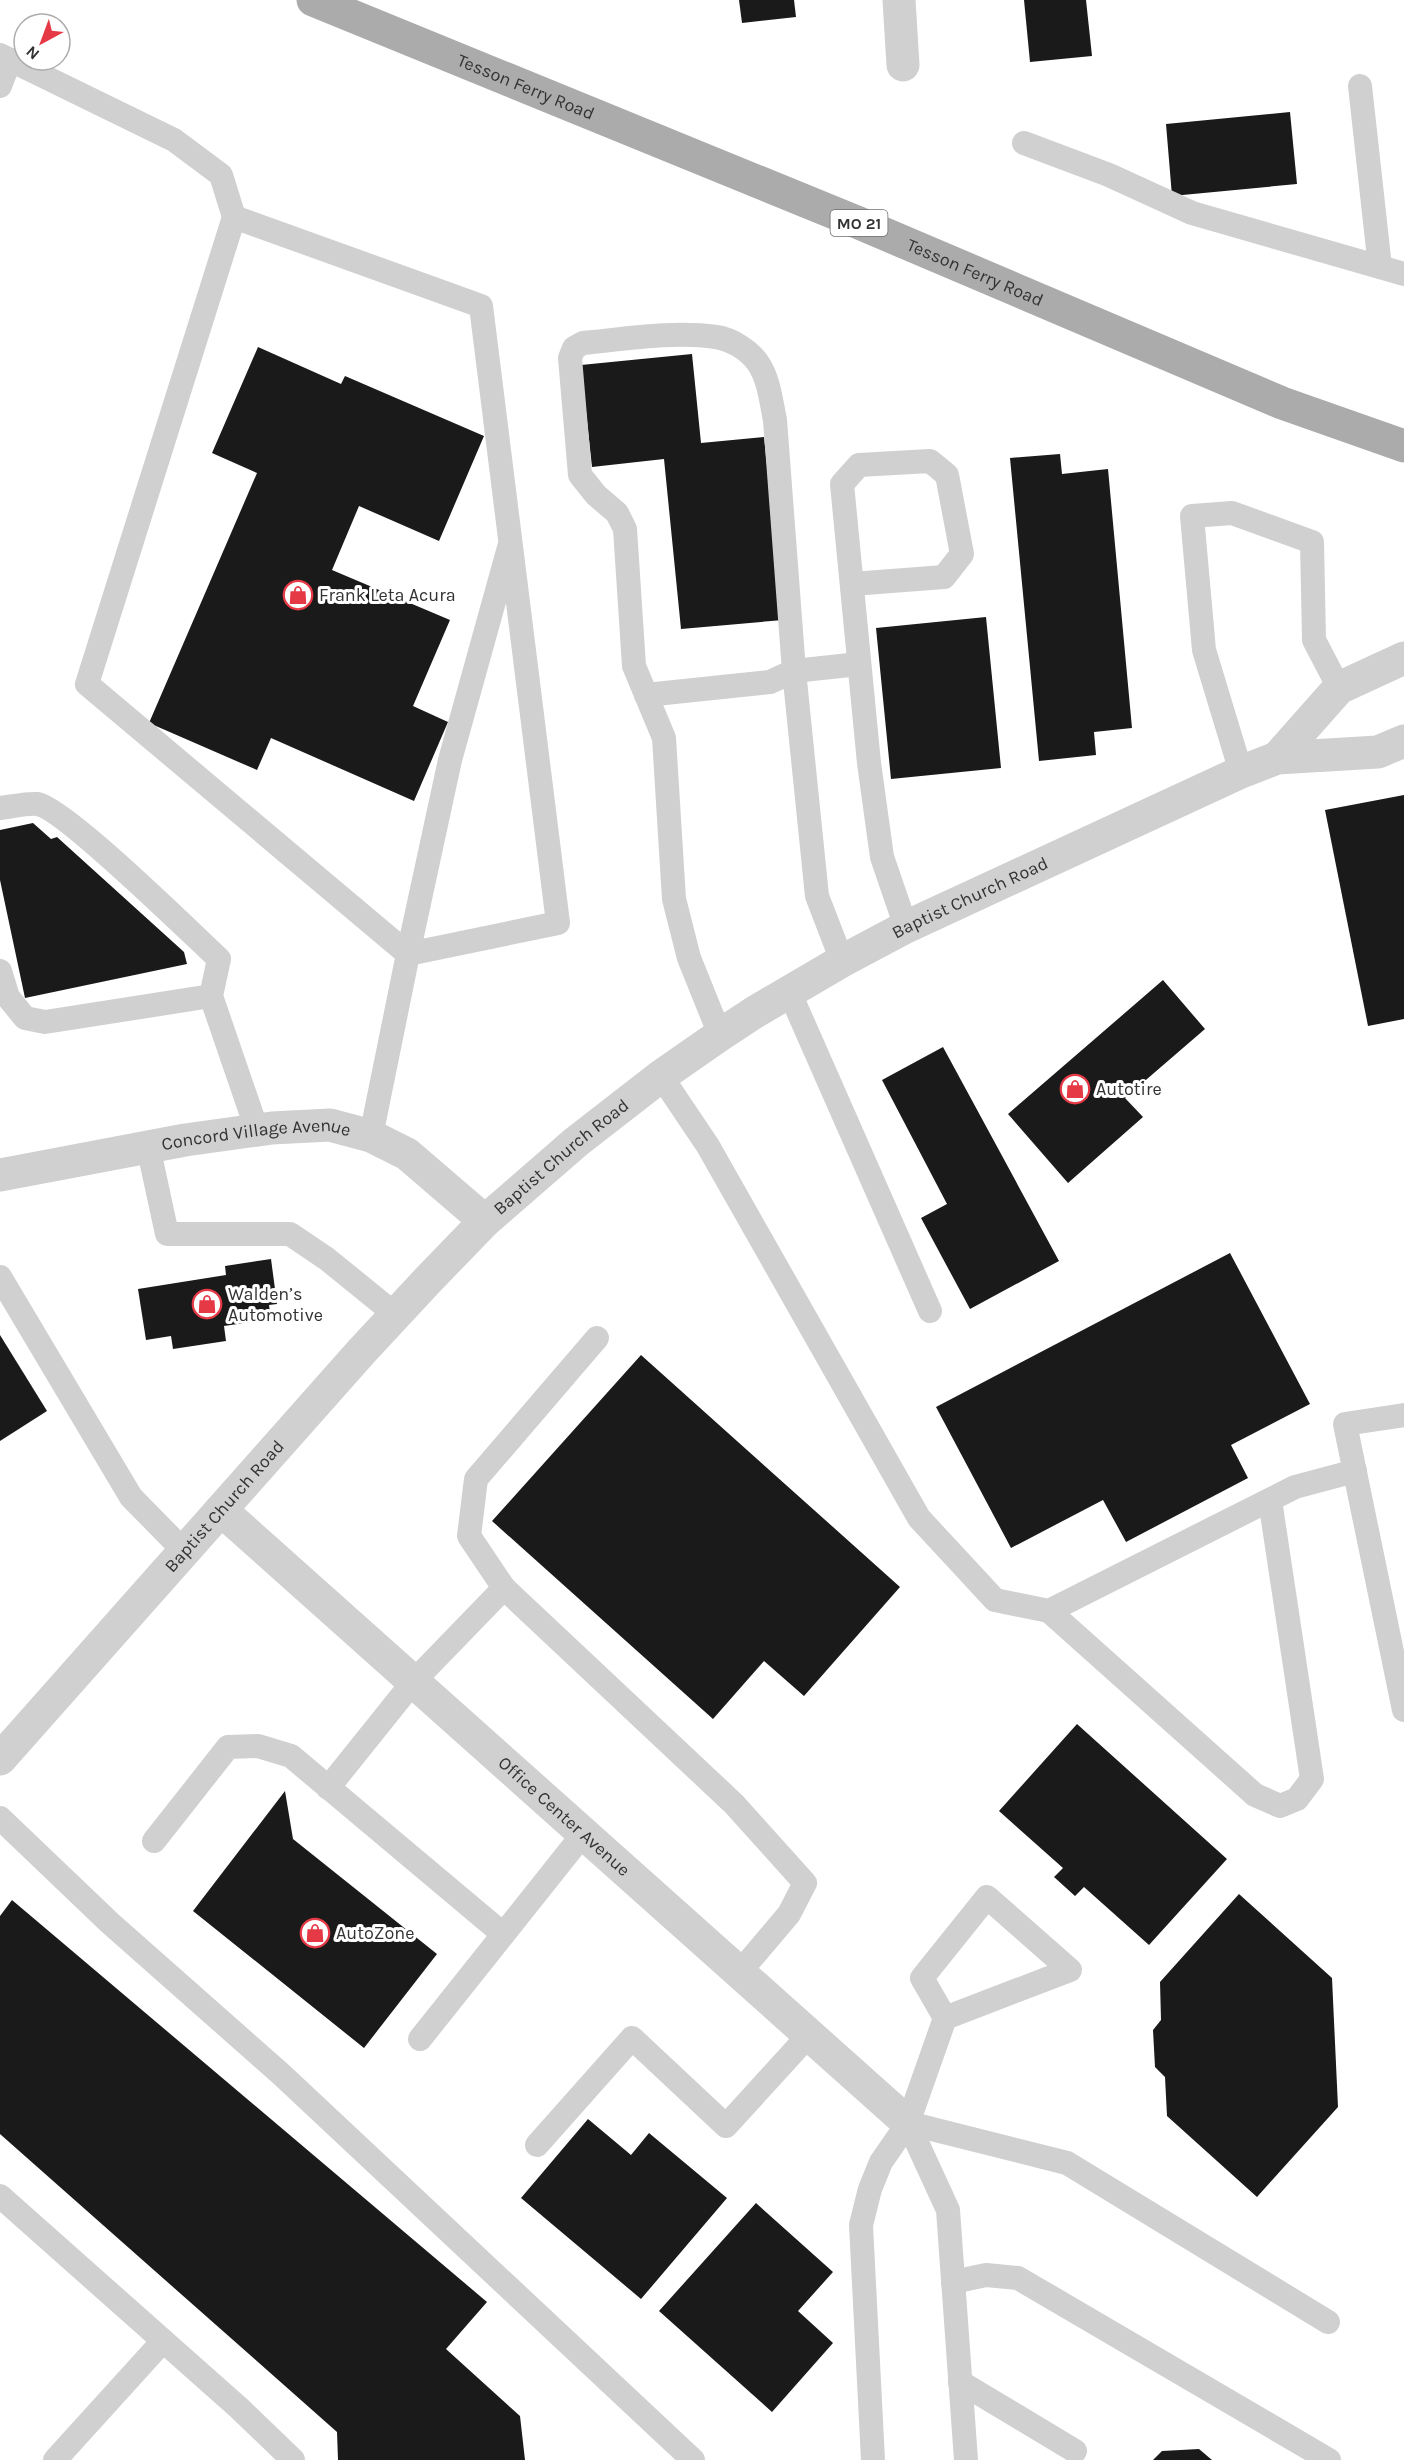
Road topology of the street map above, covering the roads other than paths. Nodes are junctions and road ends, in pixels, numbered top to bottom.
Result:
1 (313, 0) edge
2 (898, 0) edge
3 (5, 58) edge
4 (903, 65) dead end
5 (0, 86) edge
6 (1360, 86) dead end
7 (1024, 143) dead end
8 (234, 217) junction
9 (1380, 267) junction
10 (1404, 274) edge
11 (1404, 446) edge
12 (510, 544) junction
13 (852, 584) junction
14 (1404, 658) edge
15 (860, 664) junction
16 (794, 671) junction
17 (1339, 688) junction
18 (646, 695) junction
19 (1404, 741) edge
20 (1277, 758) junction
21 (1241, 772) junction
22 (0, 808) edge
23 (906, 927) junction
24 (408, 954) junction
25 (842, 961) junction
26 (0, 971) edge
27 (789, 991) junction
28 (211, 996) junction
29 (720, 1035) junction
30 (662, 1076) junction
31 (257, 1130) junction
32 (371, 1136) junction
33 (148, 1146) junction
34 (0, 1175) edge
35 (485, 1221) junction
36 (0, 1277) edge
37 (930, 1311) dead end
38 (396, 1315) junction
39 (597, 1338) dead end
40 (1404, 1415) edge
41 (1355, 1470) junction
42 (1270, 1500) junction
43 (221, 1510) junction
44 (185, 1552) junction
45 (504, 1588) junction
46 (1049, 1611) junction
47 (413, 1682) junction
48 (1404, 1710) edge
49 (0, 1759) edge
50 (328, 1788) junction
51 (0, 1818) edge
52 (584, 1833) junction
53 (154, 1841) dead end
54 (503, 1934) junction
55 (738, 1973) junction
56 (945, 2018) junction
57 (809, 2035) junction
58 (420, 2039) dead end
59 (908, 2123) junction
60 (537, 2145) dead end
61 (0, 2196) edge
62 (953, 2282) junction
63 (1328, 2322) dead end
64 (163, 2341) junction
65 (960, 2382) junction
66 (1075, 2451) dead end
67 (55, 2460) edge
68 (293, 2460) edge
69 (693, 2460) edge
70 (873, 2460) edge
71 (966, 2460) edge
72 (1329, 2460) edge

1 - 11 main road, Tesson Ferry Road / MO 21
2 - 4 street
3 - 5 lane
3 - 8 lane
6 - 9 lane
7 - 9 lane
8 - 12 lane
8 - 24 lane
9 - 10 lane
12 - 24 lane
12 - 24 lane
13 - 13 lane
13 - 15 lane
14 - 17 street, Baptist Church Road
15 - 16 lane
15 - 23 lane
16 - 18 lane
16 - 18 lane
16 - 25 lane
17 - 20 street, Baptist Church Road
17 - 21 lane
18 - 29 lane
19 - 20 street, Baptist Church Road
20 - 21 street, Baptist Church Road
21 - 23 street, Baptist Church Road
22 - 28 lane
23 - 25 street, Baptist Church Road
24 - 32 lane
25 - 27 street, Baptist Church Road
26 - 28 lane
27 - 29 street, Baptist Church Road
27 - 37 lane
28 - 31 lane
29 - 30 street, Baptist Church Road
30 - 35 street, Baptist Church Road
30 - 46 lane
31 - 32 street, Concord Village Avenue
31 - 33 street, Concord Village Avenue
32 - 35 street, Concord Village Avenue
33 - 34 street, Concord Village Avenue
33 - 38 lane
35 - 38 street, Baptist Church Road
36 - 44 lane
38 - 43 street, Baptist Church Road
39 - 45 lane
40 - 41 lane
41 - 42 lane
41 - 48 lane
42 - 46 lane
42 - 46 lane
43 - 44 street, Baptist Church Road
43 - 47 street, Office Center Avenue
44 - 49 street, Baptist Church Road
45 - 47 lane
45 - 55 lane
47 - 50 lane
47 - 52 street, Office Center Avenue
50 - 53 lane
50 - 54 lane
51 - 69 lane
52 - 54 lane
52 - 55 street, Office Center Avenue
54 - 58 lane
55 - 57 street, Office Center Avenue
56 - 56 lane
56 - 59 lane
57 - 59 street, Office Center Avenue
57 - 60 lane
59 - 62 lane
59 - 63 lane
59 - 70 lane
61 - 64 lane
62 - 65 lane
62 - 72 lane
64 - 67 lane
64 - 68 lane
65 - 66 lane
65 - 71 lane

